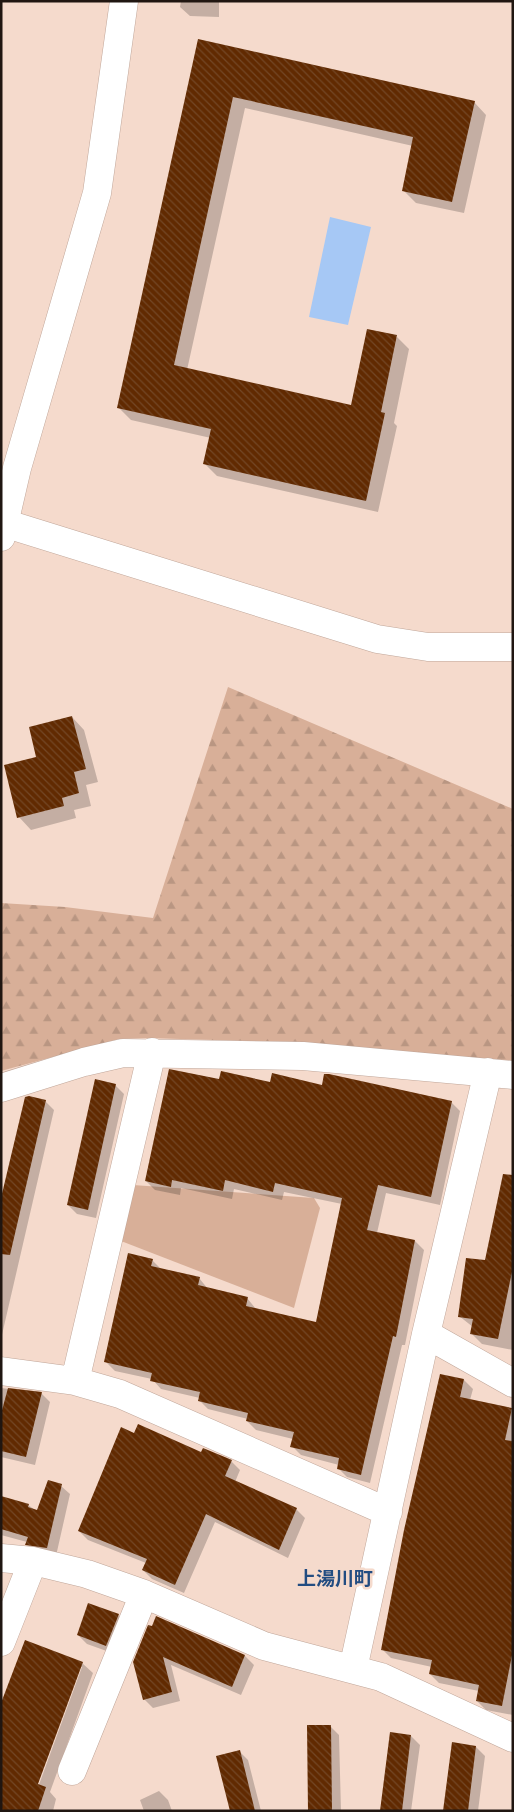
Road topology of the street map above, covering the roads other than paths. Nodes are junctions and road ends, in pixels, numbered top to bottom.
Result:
1 (124, 1) edge
2 (3, 530) edge
3 (513, 647) edge
4 (152, 1052) junction
5 (501, 1073) edge
6 (1, 1088) edge
7 (426, 1334) junction
8 (1, 1371) edge
9 (75, 1381) junction
10 (513, 1383) edge
11 (388, 1512) junction
12 (1, 1558) edge
13 (33, 1561) junction
14 (144, 1594) junction
15 (1, 1642) edge
16 (353, 1669) junction
17 (513, 1738) edge
18 (72, 1770) dead end

1 - 2 street
2 - 3 street
4 - 5 street
4 - 6 street
4 - 9 street
5 - 7 street
7 - 10 street
7 - 11 street
8 - 9 street
9 - 11 street
11 - 16 street
12 - 13 street
13 - 14 street
13 - 15 street
14 - 16 street
14 - 18 street
16 - 17 street

